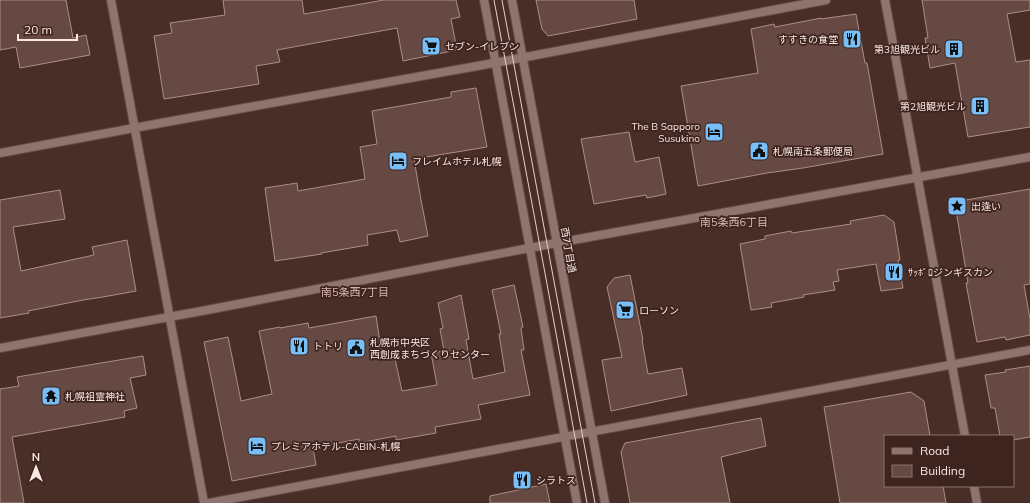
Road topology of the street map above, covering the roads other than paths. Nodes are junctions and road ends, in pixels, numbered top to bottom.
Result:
1 (111, 0) edge
2 (484, 0) edge
3 (512, 0) edge
4 (826, 0) edge
5 (885, 0) edge
6 (523, 58) junction
7 (496, 63) junction
8 (134, 128) junction
9 (0, 153) edge
10 (1030, 157) edge
11 (918, 178) junction
12 (558, 243) junction
13 (529, 248) junction
14 (169, 317) junction
15 (0, 348) edge
16 (1030, 350) edge
17 (952, 365) junction
18 (592, 432) junction
19 (965, 435) edge
20 (565, 437) junction
21 (974, 487) edge
22 (204, 503) edge
23 (209, 503) edge
24 (577, 503) edge
25 (605, 503) edge
26 (977, 503) edge

1 - 8 street
2 - 7 street
3 - 6 street, 西7丁目通
4 - 6 street
5 - 11 street
6 - 7 street
6 - 12 street, 西7丁目通
7 - 8 street
7 - 13 street
8 - 9 street
8 - 14 street
10 - 11 street
11 - 12 street
11 - 17 street
12 - 13 street
12 - 18 street, 西7丁目通
13 - 14 street
13 - 20 street
14 - 15 street
14 - 22 street
16 - 17 street
17 - 18 street
17 - 19 street
18 - 20 street
18 - 25 street, 西7丁目通
20 - 23 street
20 - 24 street
21 - 26 street

